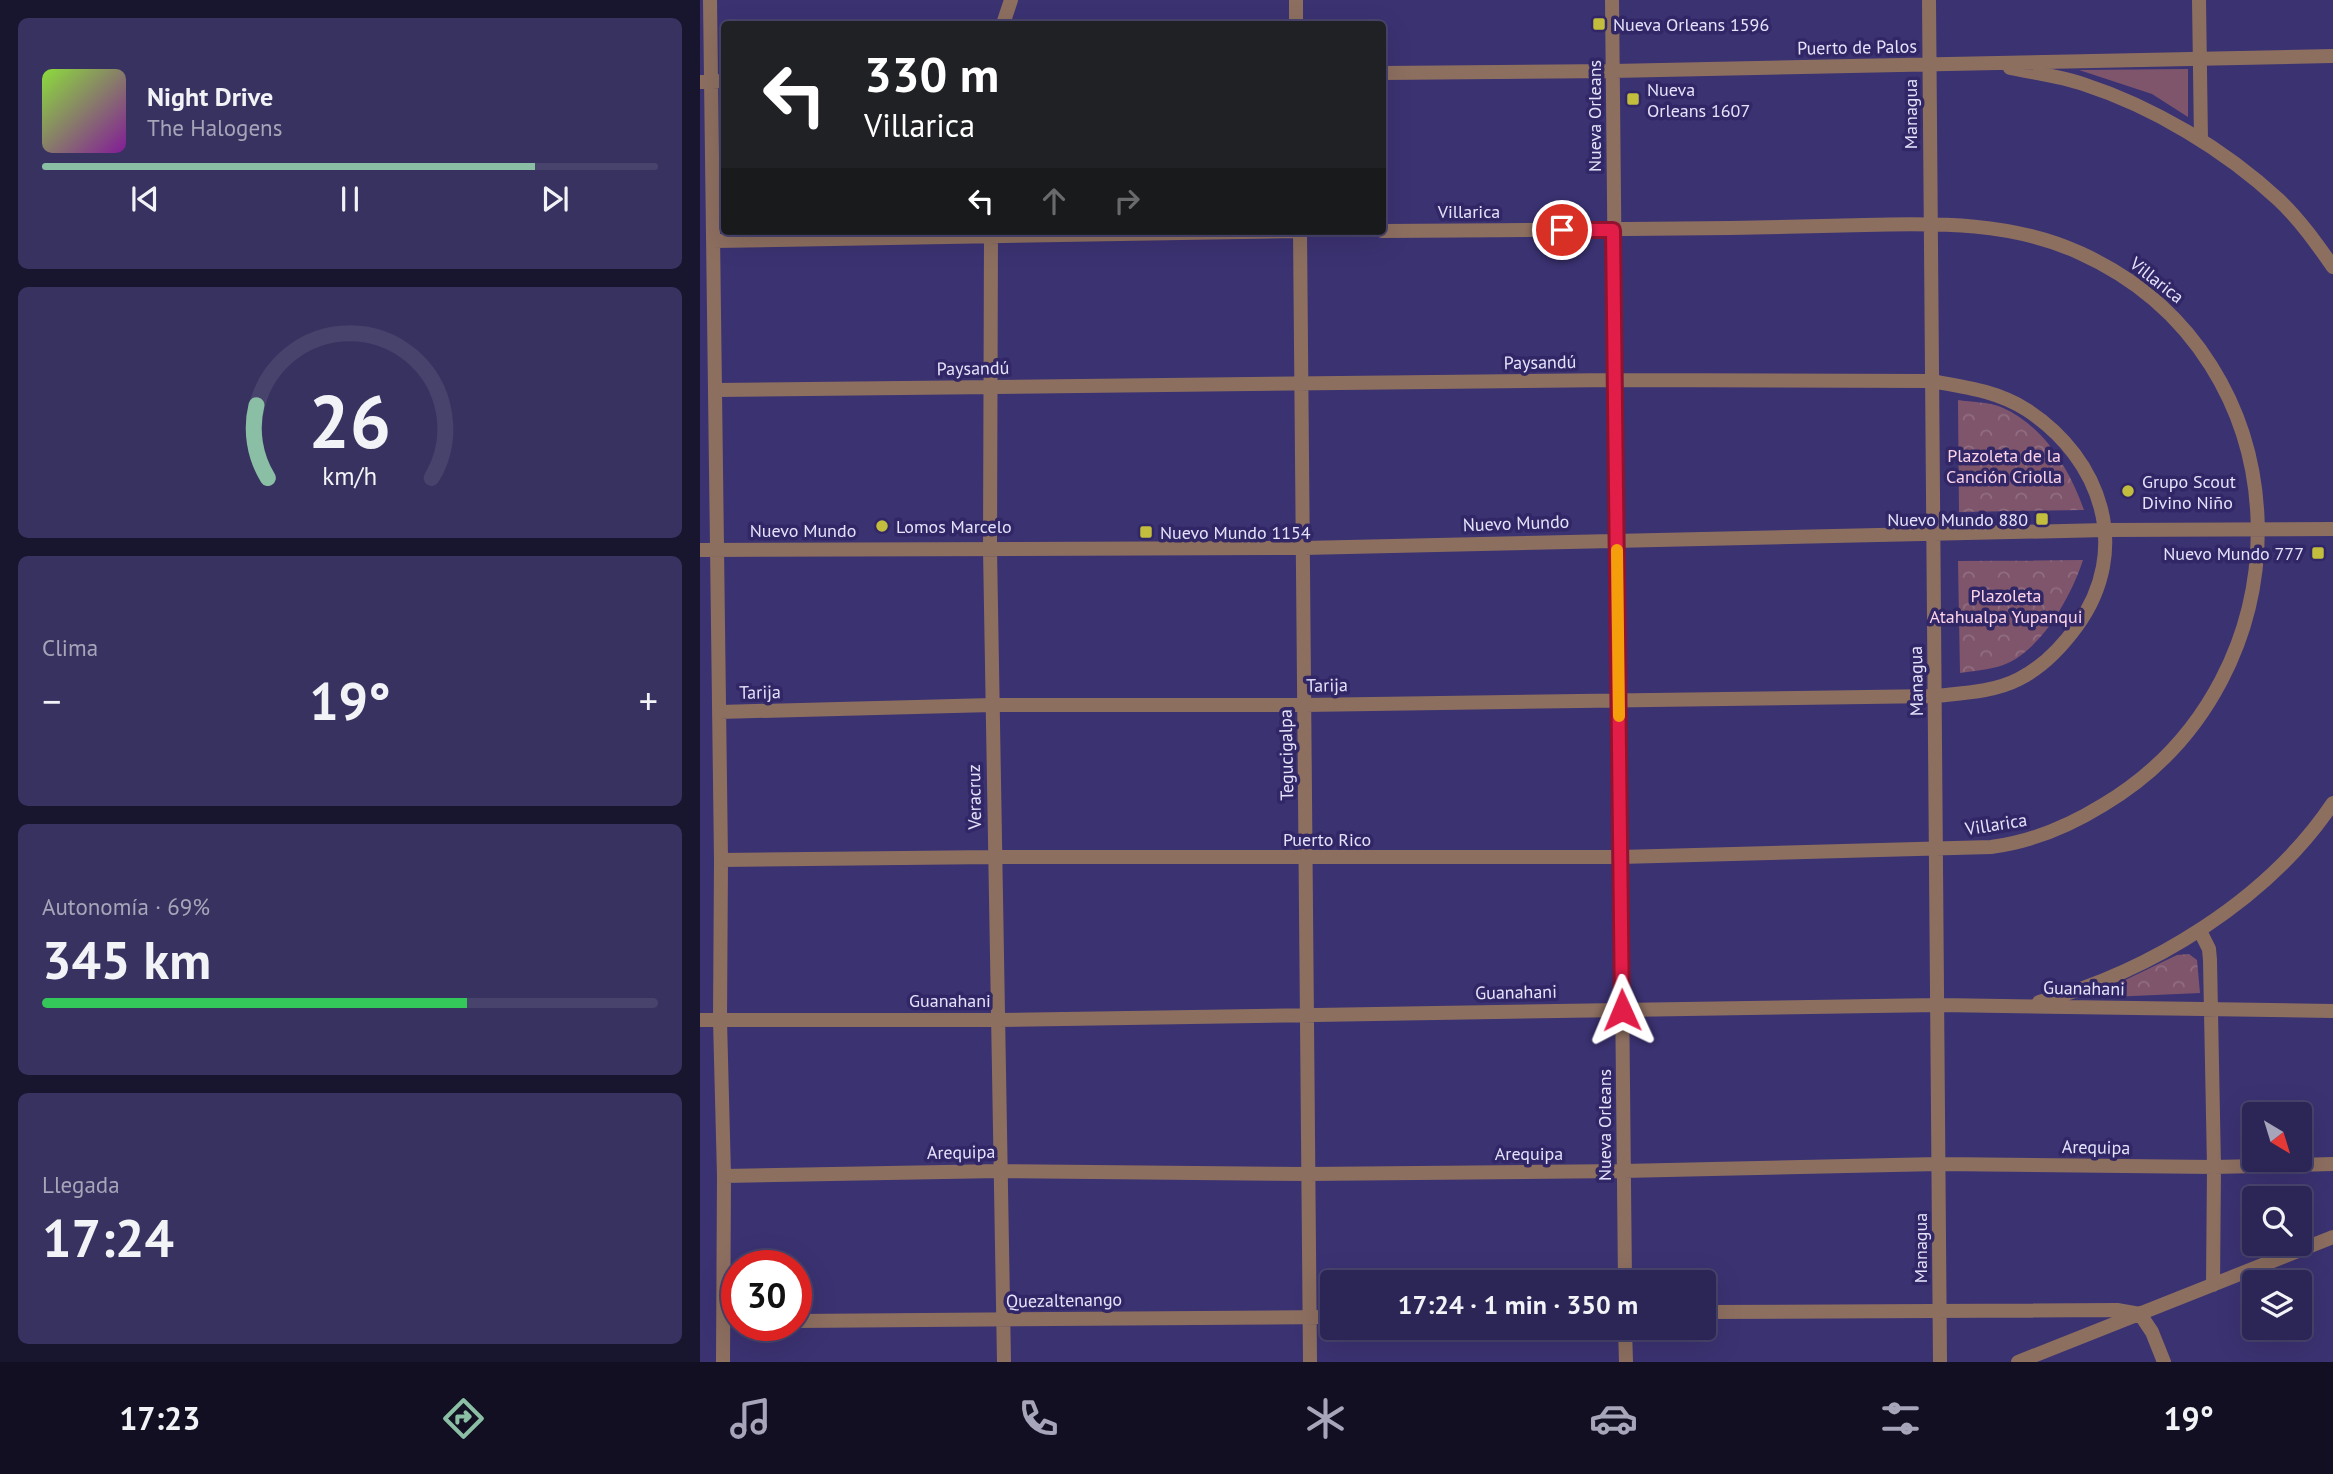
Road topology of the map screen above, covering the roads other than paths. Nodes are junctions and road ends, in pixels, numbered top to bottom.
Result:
1 (710, 0) edge
2 (1012, 0) edge
3 (1296, 0) edge
4 (1612, 0) edge
5 (1929, 0) edge
6 (2199, 0) edge
7 (1004, 21) edge
8 (1296, 21) edge
9 (2333, 56) edge
10 (2200, 58) junction
11 (1988, 63) junction
12 (1929, 65) junction
13 (1613, 71) junction
14 (1386, 74) edge
15 (712, 81) edge
16 (2201, 140) junction
17 (1930, 224) junction
18 (1613, 230) junction
19 (1386, 231) edge
20 (951, 235) edge
21 (991, 235) edge
22 (1298, 235) edge
23 (714, 241) junction
24 (2333, 267) edge
25 (1614, 380) junction
26 (1931, 382) junction
27 (1300, 383) junction
28 (990, 387) junction
29 (716, 390) junction
30 (2333, 529) edge
31 (2106, 530) junction
32 (2259, 530) junction
33 (1932, 535) junction
34 (1617, 540) junction
35 (1303, 548) junction
36 (716, 549) junction
37 (990, 549) junction
38 (700, 550) edge
39 (1936, 696) junction
40 (1619, 701) junction
41 (992, 705) junction
42 (1304, 705) junction
43 (719, 712) junction
44 (2333, 803) edge
45 (1934, 850) junction
46 (993, 857) junction
47 (1620, 857) junction
48 (1306, 858) junction
49 (720, 860) junction
50 (2200, 931) junction
51 (1938, 1005) junction
52 (2023, 1006) junction
53 (1622, 1010) junction
54 (2211, 1010) junction
55 (2333, 1011) edge
56 (1307, 1014) junction
57 (700, 1020) edge
58 (720, 1020) junction
59 (998, 1020) junction
60 (1939, 1164) junction
61 (2333, 1164) edge
62 (2214, 1167) junction
63 (1000, 1171) junction
64 (1623, 1171) junction
65 (1307, 1174) junction
66 (724, 1176) junction
67 (2333, 1237) edge
68 (727, 1250) edge
69 (1625, 1270) edge
70 (2213, 1285) junction
71 (1940, 1310) junction
72 (1716, 1311) edge
73 (2140, 1314) junction
74 (1308, 1317) junction
75 (1320, 1317) edge
76 (1003, 1320) junction
77 (812, 1321) edge
78 (1625, 1340) edge
79 (727, 1341) edge
80 (723, 1362) edge
81 (1004, 1362) edge
82 (1310, 1362) edge
83 (1626, 1362) edge
84 (1940, 1362) edge
85 (2018, 1362) edge
86 (2164, 1362) edge

1 - 15 street
2 - 7 street
3 - 8 street
4 - 13 street, Nueva Orleans
5 - 12 street, Managua
6 - 10 street
9 - 10 street, Puerto de Palos
10 - 11 street, Puerto de Palos
10 - 16 street
11 - 12 street, Puerto de Palos
11 - 16 street
12 - 13 street, Puerto de Palos
12 - 17 street, Managua
13 - 14 street, Puerto de Palos
13 - 18 street, Nueva Orleans
15 - 23 street
16 - 24 street
17 - 18 street, Villarica
17 - 26 street, Managua
17 - 32 street, Villarica
18 - 19 street, Villarica
18 - 25 street, Nueva Orleans
20 - 23 street
21 - 28 street, Veracruz
22 - 27 street, Tegucigalpa
23 - 29 street
25 - 26 street, Paysandú
25 - 27 street, Paysandú
25 - 34 street, Nueva Orleans
26 - 31 street, Paysandú
26 - 33 street, Managua
27 - 28 street, Paysandú
27 - 35 street, Tegucigalpa
28 - 29 street, Paysandú
28 - 37 street, Veracruz
29 - 36 street
30 - 32 street, Nuevo Mundo
31 - 32 street, Nuevo Mundo
31 - 33 street, Nuevo Mundo
31 - 39 street, Paysandú
32 - 45 street, Villarica
33 - 34 street, Nuevo Mundo
33 - 39 street, Managua
34 - 35 street, Nuevo Mundo
34 - 40 street, Nueva Orleans
35 - 37 street, Nuevo Mundo
35 - 42 street, Tegucigalpa
36 - 37 street, Nuevo Mundo
36 - 38 street, Nuevo Mundo
36 - 43 street
37 - 41 street, Veracruz
39 - 40 street, Tarija
39 - 45 street, Managua
40 - 42 street, Tarija
40 - 47 street, Nueva Orleans
41 - 42 street, Tarija
41 - 43 street, Tarija
41 - 46 street, Veracruz
42 - 48 street, Tegucigalpa
43 - 49 street
44 - 50 street
45 - 47 street, Puerto Rico
45 - 51 street, Managua
46 - 48 street, Puerto Rico
46 - 49 street, Puerto Rico
46 - 59 street, Veracruz
47 - 48 street, Puerto Rico
47 - 53 street, Nueva Orleans
48 - 56 street, Tegucigalpa
49 - 58 street
50 - 52 street
50 - 54 street
51 - 52 street, Guanahani
51 - 53 street, Guanahani
51 - 60 street, Managua
52 - 54 street, Guanahani
53 - 56 street, Guanahani
53 - 64 street, Nueva Orleans
54 - 55 street, Guanahani
54 - 62 street
56 - 59 street, Guanahani
56 - 65 street, Tegucigalpa
57 - 58 street, Guanahani
58 - 59 street, Guanahani
58 - 66 street
59 - 63 street, Veracruz
60 - 62 street, Arequipa
60 - 64 street, Arequipa
60 - 71 street, Managua
61 - 62 street, Arequipa
62 - 70 street
63 - 65 street, Arequipa
63 - 66 street, Arequipa
63 - 76 street, Veracruz
64 - 65 street, Arequipa
64 - 69 street, Nueva Orleans
65 - 74 street, Tegucigalpa
66 - 68 street
67 - 70 street
70 - 73 street
71 - 72 street
71 - 73 street
71 - 84 street, Managua
73 - 85 street
73 - 86 street
74 - 75 street, Quezaltenango
74 - 76 street, Quezaltenango
74 - 82 street, Tegucigalpa
76 - 77 street, Quezaltenango
76 - 81 street, Veracruz
78 - 83 street
79 - 80 street

